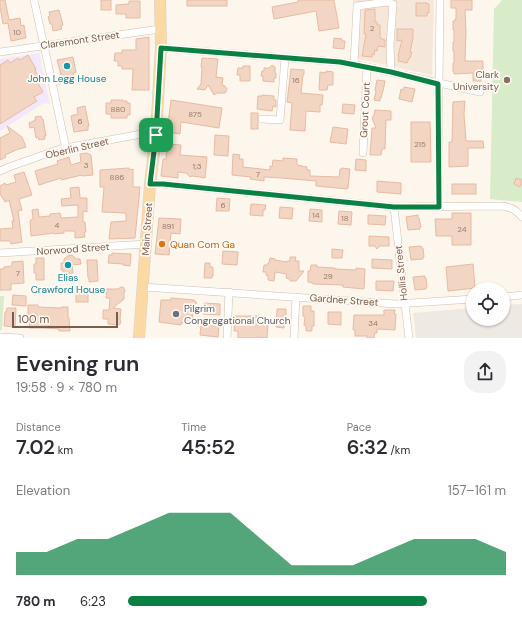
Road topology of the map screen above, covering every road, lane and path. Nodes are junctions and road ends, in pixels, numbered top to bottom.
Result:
1 (34, 0) edge
2 (160, 0) edge
3 (440, 0) edge
4 (160, 29) junction
5 (44, 45) junction
6 (161, 48) junction
7 (0, 52) edge
8 (285, 58) junction
9 (354, 64) junction
10 (367, 67) junction
11 (391, 72) junction
12 (438, 84) junction
13 (480, 92) dead end
14 (262, 119) dead end
15 (156, 135) junction
16 (66, 149) junction
17 (363, 154) dead end
18 (0, 171) edge
19 (150, 184) junction
20 (394, 207) junction
21 (439, 207) junction
22 (522, 217) edge
23 (146, 244) junction
24 (0, 253) edge
25 (143, 287) junction
26 (229, 292) junction
27 (522, 295) edge
28 (510, 296) edge
29 (296, 297) junction
30 (466, 300) edge
31 (405, 304) junction
32 (0, 336) edge
33 (20, 338) edge
34 (139, 338) edge
35 (227, 338) edge
36 (294, 338) edge
37 (409, 338) edge

1 - 5 street
2 - 4 main road, Main Street
3 - 12 street
4 - 5 street, Claremont Street
4 - 6 main road, Main Street
5 - 7 street, Claremont Street
5 - 16 street
6 - 8 street
6 - 15 main road, Main Street
8 - 9 street
8 - 14 street
9 - 10 street
9 - 11 street
10 - 11 street
10 - 17 street, Grout Court
11 - 12 street
12 - 13 street
12 - 21 street
15 - 16 street, Oberlin Street
15 - 19 main road, Main Street
16 - 18 street, Oberlin Street
19 - 20 street
19 - 23 main road, Main Street
20 - 21 street
20 - 31 street, Hollis Street
21 - 22 street
23 - 24 street, Norwood Street
23 - 25 main road, Main Street
25 - 26 street, Gardner Street
25 - 34 main road, Main Street
26 - 29 street, Gardner Street
26 - 35 street
27 - 28 street
29 - 31 street, Gardner Street
29 - 36 street
30 - 31 street, Gardner Street
31 - 37 street, Hollis Street
32 - 33 street

